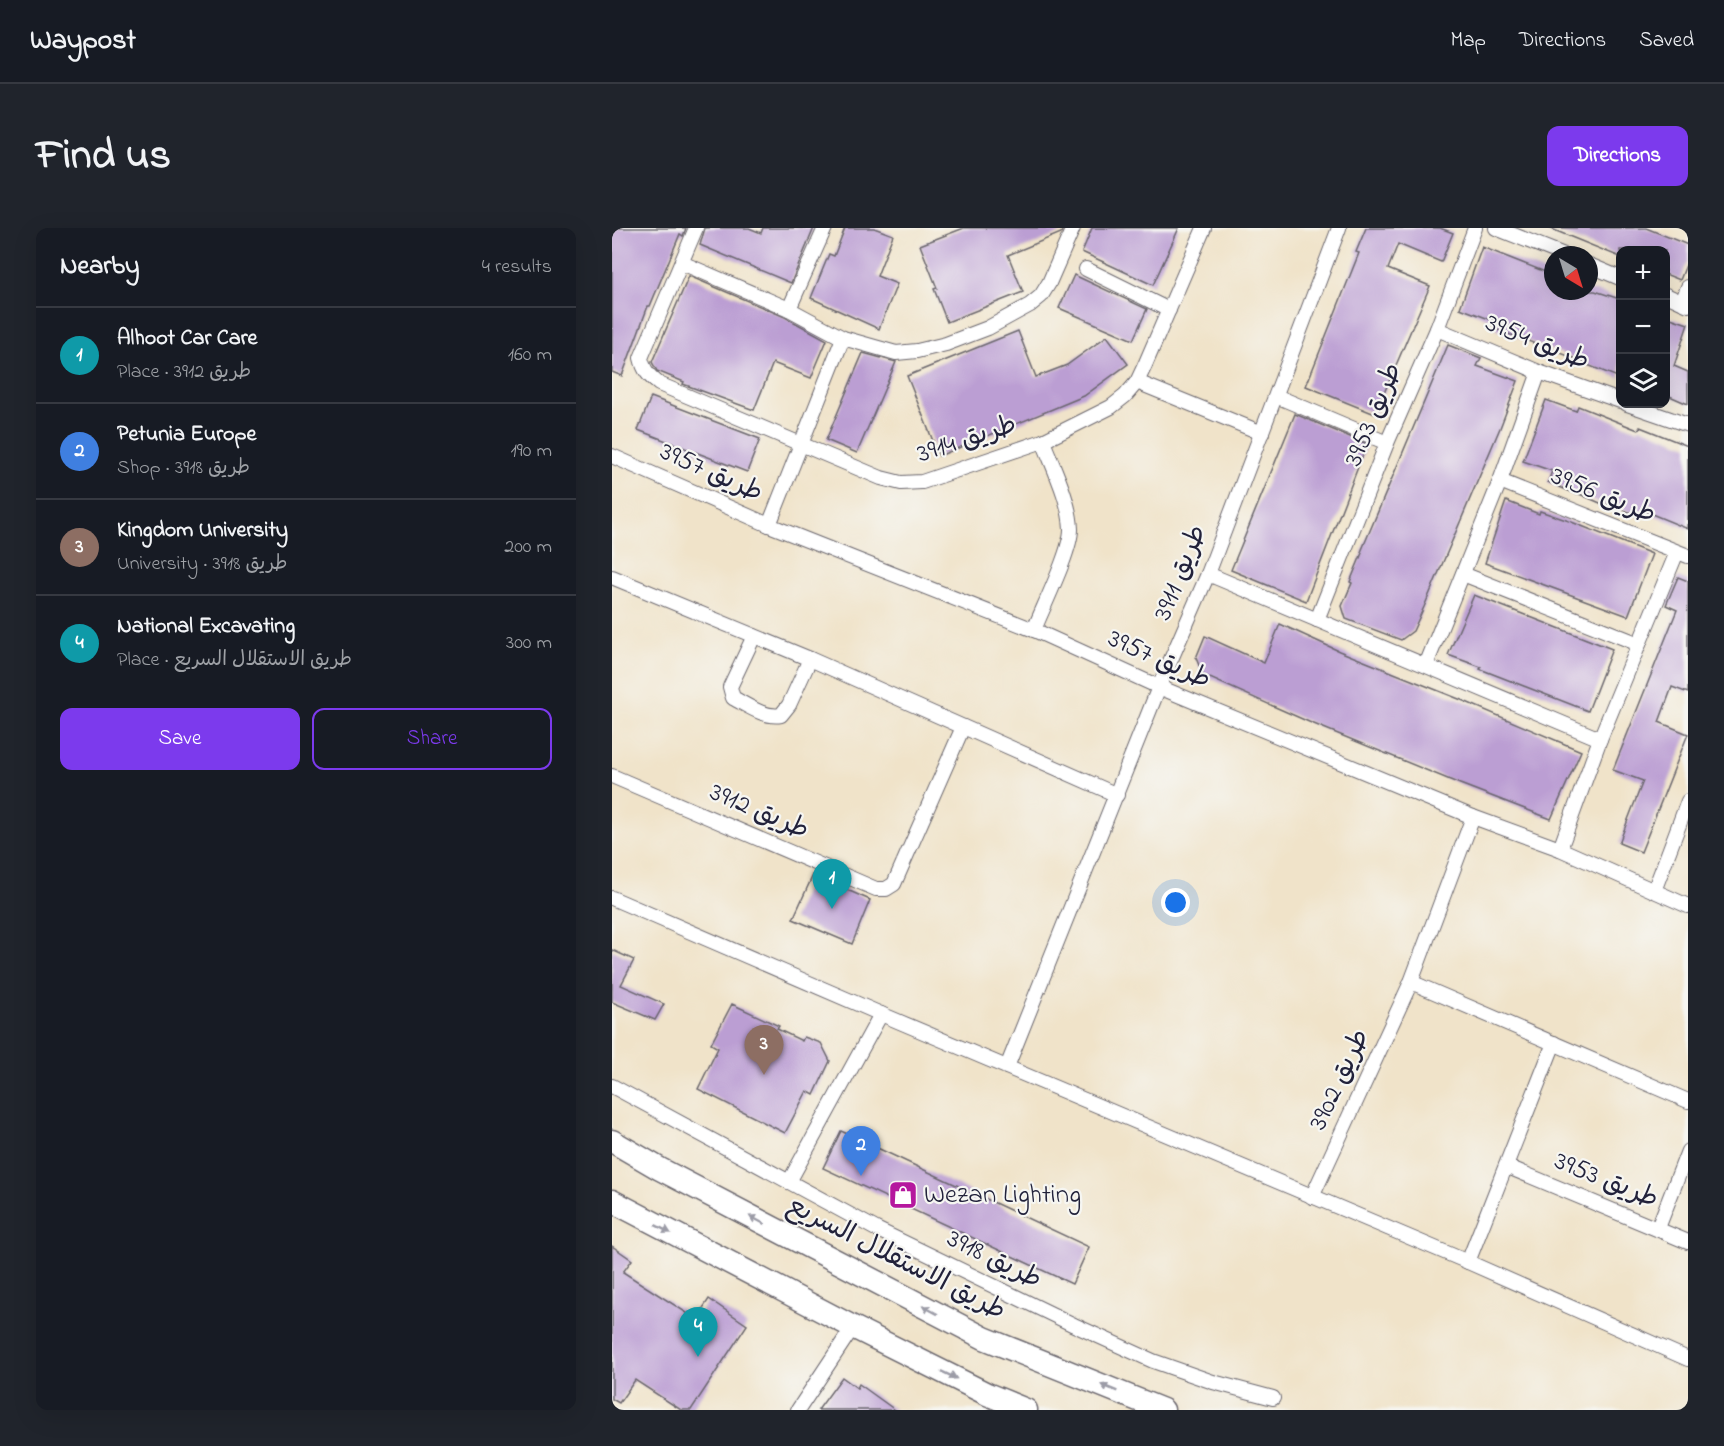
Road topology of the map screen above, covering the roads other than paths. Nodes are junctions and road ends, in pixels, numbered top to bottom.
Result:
1 (696, 228) edge
2 (825, 228) edge
3 (1073, 228) edge
4 (1204, 228) edge
5 (1339, 228) edge
6 (1475, 228) edge
7 (1496, 228) edge
8 (1544, 247) edge
9 (682, 263) junction
10 (1086, 269) dead end
11 (1598, 269) edge
12 (1616, 276) edge
13 (1688, 287) edge
14 (1670, 298) edge
15 (1685, 303) edge
16 (789, 309) junction
17 (1169, 310) junction
18 (1437, 329) junction
19 (843, 338) junction
20 (1539, 372) junction
21 (1137, 382) junction
22 (1276, 396) junction
23 (1616, 400) edge
24 (1639, 408) edge
25 (1688, 425) edge
26 (1262, 433) junction
27 (1043, 441) junction
28 (1387, 443) junction
29 (801, 444) junction
30 (612, 456) edge
31 (1500, 481) junction
32 (769, 525) junction
33 (1683, 554) edge
34 (1208, 574) junction
35 (1463, 574) junction
36 (612, 577) edge
37 (1317, 620) junction
38 (1034, 630) junction
39 (754, 636) junction
40 (1639, 644) junction
41 (810, 659) junction
42 (1426, 665) junction
43 (1159, 687) junction
44 (963, 727) junction
45 (1600, 739) junction
46 (612, 776) edge
47 (1117, 795) junction
48 (1688, 801) edge
49 (1473, 817) junction
50 (1560, 849) junction
51 (1654, 891) junction
52 (612, 898) edge
53 (1688, 906) edge
54 (1411, 982) junction
55 (881, 1014) junction
56 (1554, 1043) junction
57 (1007, 1067) junction
58 (612, 1086) edge
59 (1688, 1101) edge
60 (612, 1141) edge
61 (1688, 1151) edge
62 (1506, 1166) junction
63 (789, 1182) junction
64 (1312, 1197) junction
65 (612, 1201) edge
66 (1658, 1228) junction
67 (1688, 1242) edge
68 (1468, 1262) junction
69 (853, 1327) junction
70 (1688, 1359) edge
71 (1273, 1398) dead end
72 (798, 1410) edge
73 (1026, 1410) edge
74 (1163, 1410) edge

1 - 9 street
2 - 16 street
3 - 19 street
4 - 17 street, طريق 3914
5 - 22 street, طريق 3911
6 - 18 street, طريق 3953
7 - 8 street
9 - 16 street
9 - 29 street, طريق 3914
10 - 17 street
11 - 12 street
13 - 15 street
14 - 15 street
16 - 19 street
17 - 21 street, طريق 3914
18 - 20 street, طريق 3954
18 - 28 street, طريق 3953
19 - 29 street
20 - 23 street, طريق 3954
20 - 31 street
21 - 26 street
21 - 27 street, طريق 3914
22 - 26 street, طريق 3911
22 - 28 street
24 - 25 street
26 - 34 street, طريق 3911
27 - 29 street, طريق 3914
27 - 38 street
28 - 37 street, طريق 3953
29 - 32 street
30 - 32 street, طريق 3957
31 - 33 street, طريق 3956
31 - 35 street
32 - 38 street, طريق 3957
33 - 40 street
34 - 37 street
34 - 43 street, طريق 3911
35 - 40 street
35 - 42 street
36 - 39 street
37 - 42 street
38 - 43 street, طريق 3957
39 - 41 street
39 - 41 street
40 - 45 street
41 - 44 street
42 - 45 street
43 - 47 street, طريق 3911
43 - 49 street, طريق 3957
44 - 46 street, طريق 3912
44 - 47 street
45 - 50 street
47 - 57 street, طريق 3911
48 - 51 street
49 - 50 street, طريق 3957
49 - 54 street, طريق 3902
50 - 51 street, طريق 3957
51 - 53 street, طريق 3957
52 - 55 street
54 - 56 street
54 - 64 street, طريق 3902
55 - 57 street
55 - 63 street
56 - 59 street
56 - 62 street
57 - 64 street
58 - 63 street, طريق 3918
74 -> 60 main road, طريق الاستقلال السريع
61 - 66 street
62 - 66 street, طريق 3953
62 - 68 street
63 - 71 street, طريق 3918
64 - 68 street
65 -> 69 main road
66 - 67 street, طريق 3953
68 - 70 street
69 - 72 street
69 -> 73 main road

